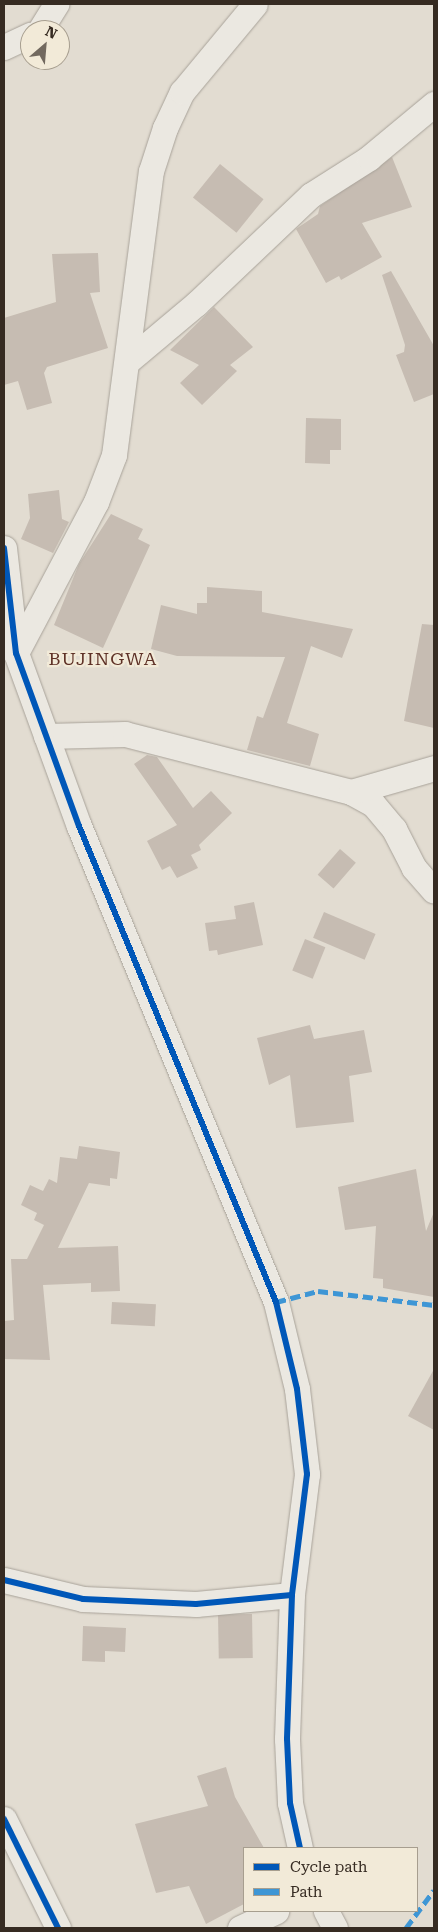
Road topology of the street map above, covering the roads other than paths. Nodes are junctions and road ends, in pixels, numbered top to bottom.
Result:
1 (56, 4) edge
2 (255, 4) edge
3 (46, 20) edge
4 (20, 40) edge
5 (4, 47) edge
6 (434, 104) edge
7 (128, 361) junction
8 (4, 548) edge
9 (10, 658) edge
10 (46, 736) junction
11 (434, 768) edge
12 (350, 792) junction
13 (434, 891) edge
14 (4, 1580) edge
15 (292, 1595) junction
16 (4, 1819) edge
17 (300, 1847) edge
18 (274, 1912) edge
19 (327, 1912) edge
20 (58, 1928) edge
21 (240, 1928) edge
22 (335, 1928) edge

1 - 3 street
2 - 7 street
4 - 5 street
6 - 7 street
7 - 9 street
8 - 9 street
9 - 10 street
10 - 12 street
10 - 15 street
11 - 12 street
12 - 13 street
14 - 15 street
15 - 17 street
16 - 20 street
18 - 21 street
19 - 22 street

